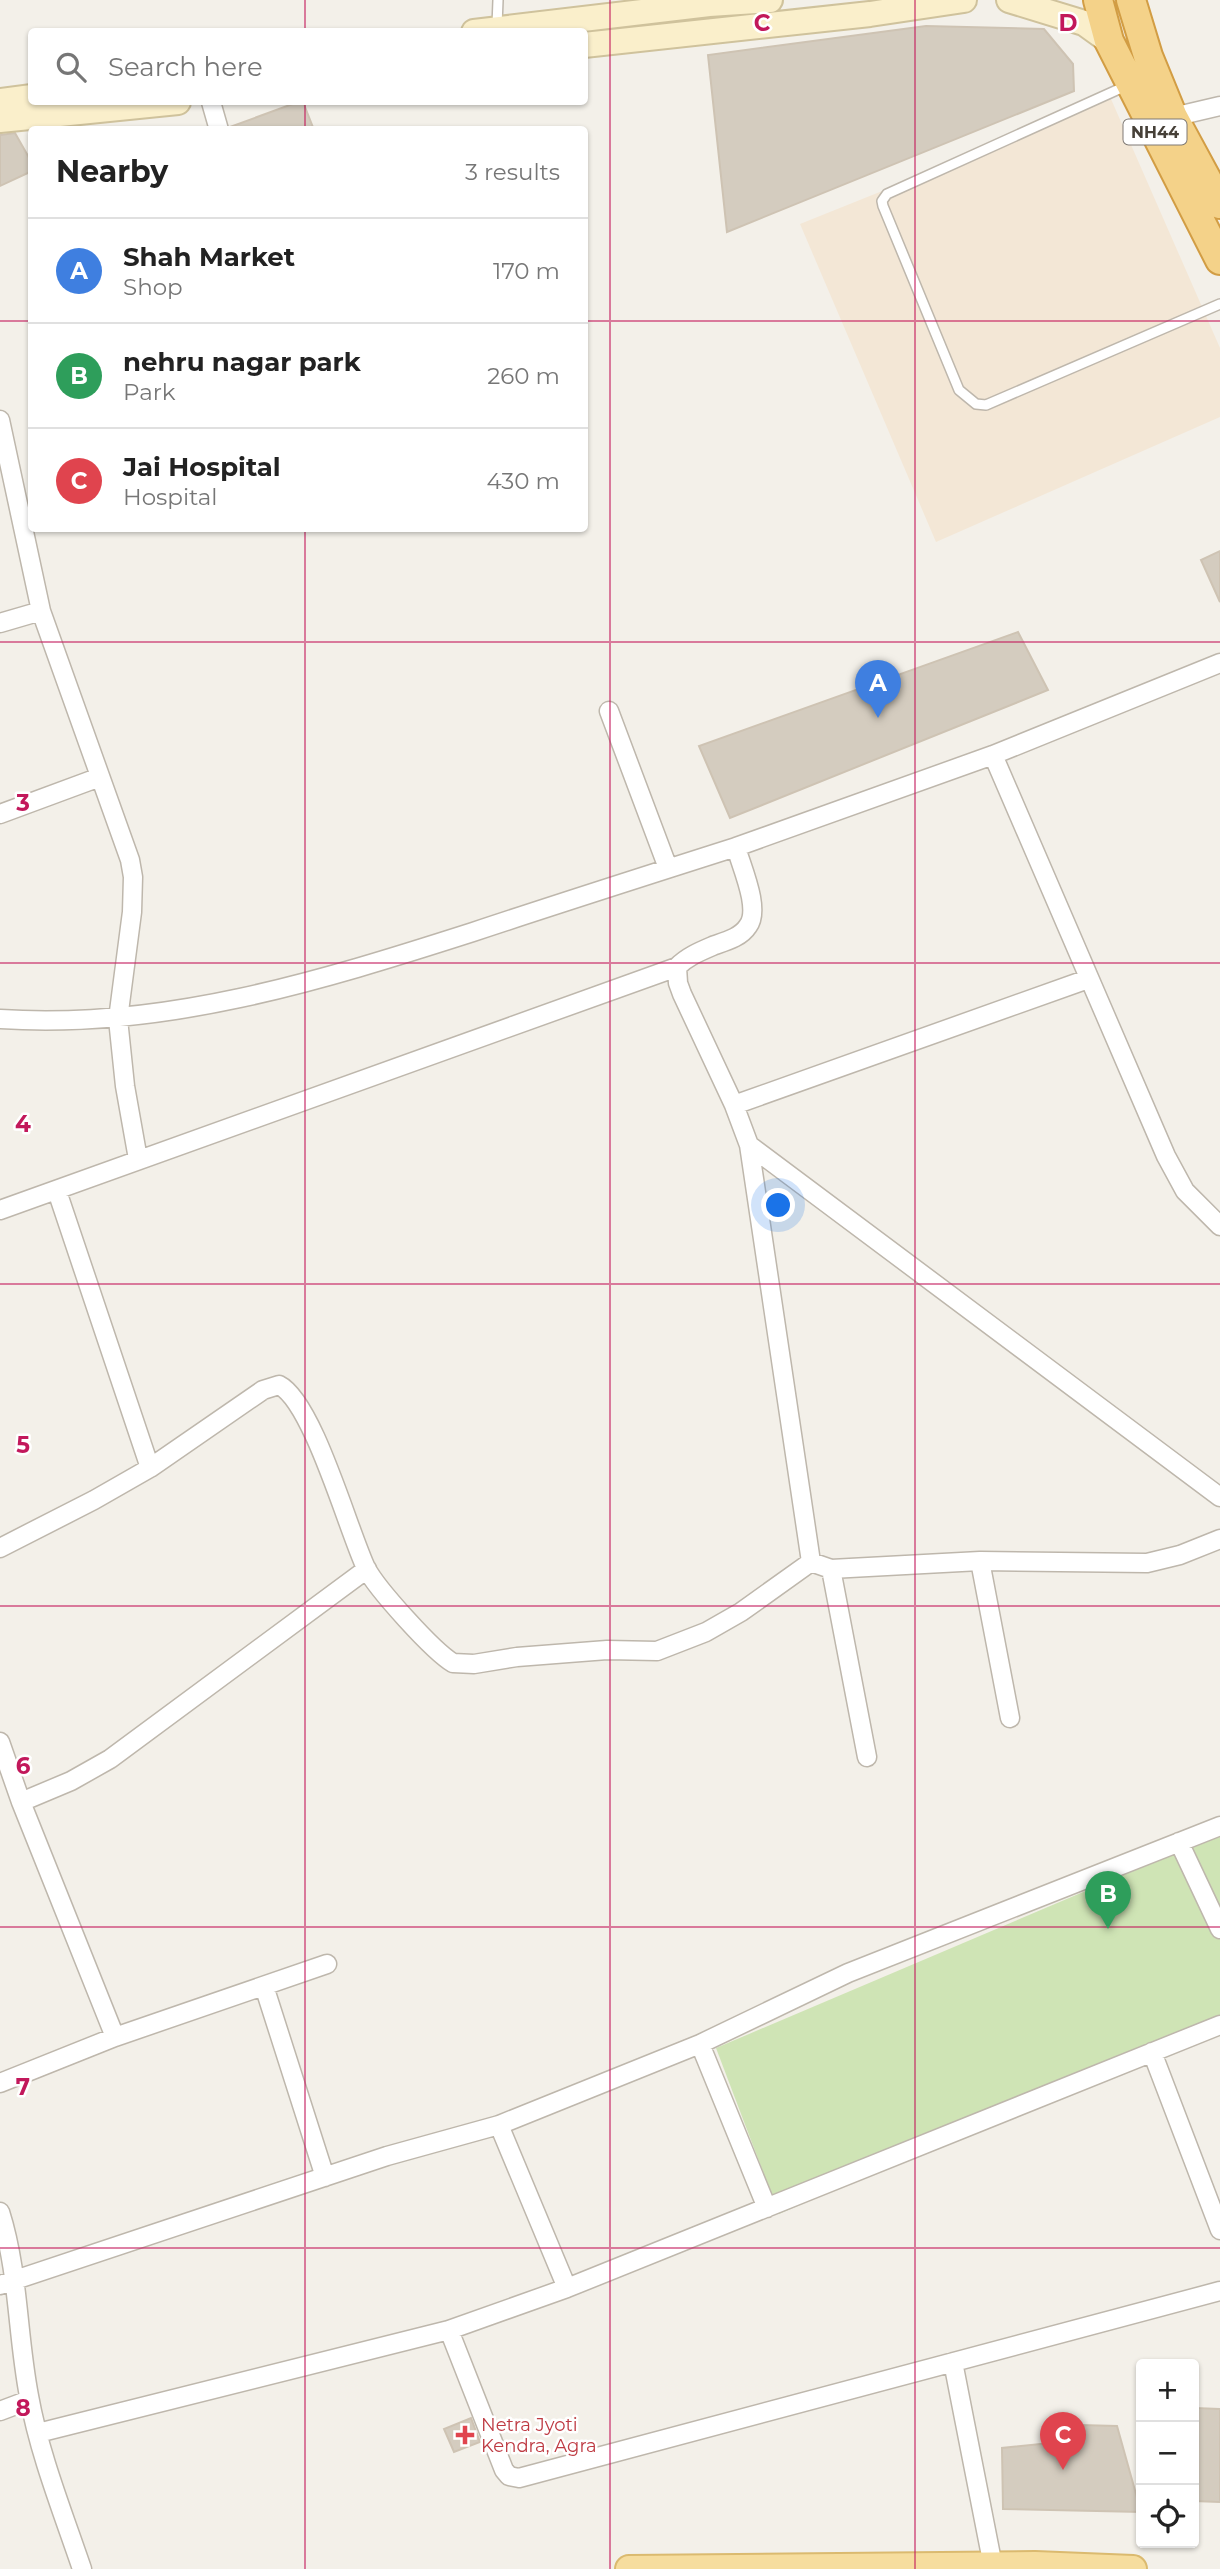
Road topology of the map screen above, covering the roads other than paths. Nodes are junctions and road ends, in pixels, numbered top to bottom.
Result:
1 (498, 0) edge
2 (770, 0) edge
3 (964, 0) edge
4 (1009, 0) edge
5 (1098, 0) edge
6 (1131, 0) edge
7 (709, 2) edge
8 (491, 28) edge
9 (506, 28) edge
10 (1109, 41) junction
11 (588, 45) edge
12 (1131, 84) junction
13 (28, 97) edge
14 (0, 101) edge
15 (148, 105) edge
16 (212, 105) edge
17 (1220, 106) edge
18 (1173, 117) junction
19 (0, 120) edge
20 (218, 126) edge
21 (1220, 204) edge
22 (1220, 260) edge
23 (1220, 304) edge
24 (0, 420) edge
25 (41, 611) junction
26 (0, 623) edge
27 (1220, 663) edge
28 (608, 710) dead end
29 (993, 755) junction
30 (100, 777) junction
31 (0, 814) edge
32 (736, 847) junction
33 (668, 869) junction
34 (677, 967) junction
35 (1088, 979) junction
36 (0, 1019) edge
37 (118, 1019) junction
38 (734, 1105) junction
39 (749, 1145) junction
40 (138, 1159) junction
41 (57, 1191) junction
42 (0, 1210) edge
43 (1220, 1226) edge
44 (150, 1468) junction
45 (1220, 1497) edge
46 (1220, 1539) edge
47 (0, 1548) edge
48 (980, 1561) junction
49 (811, 1562) junction
50 (367, 1569) junction
51 (831, 1569) junction
52 (1010, 1718) dead end
53 (0, 1742) edge
54 (867, 1757) dead end
55 (21, 1802) junction
56 (1220, 1826) edge
57 (1179, 1842) junction
58 (1220, 1929) edge
59 (327, 1964) dead end
60 (264, 1986) junction
61 (1220, 2025) edge
62 (115, 2037) junction
63 (700, 2044) junction
64 (1152, 2052) junction
65 (0, 2083) edge
66 (499, 2124) junction
67 (325, 2177) junction
68 (767, 2208) junction
69 (0, 2212) edge
70 (1220, 2230) edge
71 (8, 2283) edge
72 (566, 2288) junction
73 (1220, 2291) edge
74 (449, 2330) junction
75 (953, 2362) junction
76 (29, 2400) junction
77 (0, 2411) edge
78 (38, 2433) junction
79 (993, 2566) junction
80 (82, 2569) edge
81 (629, 2569) edge
82 (1133, 2569) edge

1 - 8 lane
2 - 7 main road
3 - 11 main road
4 - 10 main road
5 - 10 highway, NH44
6 - 18 highway, NH44
7 - 9 main road
10 - 12 highway, NH44
12 - 22 highway, NH44
12 - 23 lane
13 - 14 main road
15 - 19 main road
16 - 20 street
17 - 18 street
18 - 21 highway, NH44
24 - 25 street
25 - 26 street
25 - 30 street
27 - 29 street
28 - 33 street
29 - 32 street
29 - 35 street
30 - 31 street
30 - 37 street
32 - 33 street
32 - 34 street
33 - 37 street
34 - 38 street
34 - 40 street
35 - 38 street
35 - 43 street
36 - 37 street
37 - 40 street
38 - 39 street
39 - 45 street
39 - 49 street
40 - 41 street
41 - 42 street
41 - 44 street
44 - 47 street
44 - 50 street
46 - 48 street
48 - 51 street
48 - 52 street
49 - 50 street
49 - 51 street
50 - 55 street
51 - 54 street
53 - 55 street
55 - 62 street
56 - 57 street
57 - 58 street
57 - 63 street
59 - 60 street
60 - 62 street
60 - 67 street
61 - 64 street
62 - 65 street
63 - 66 street
63 - 68 street
64 - 68 street
64 - 70 street
66 - 67 street
66 - 72 street
67 - 71 street
68 - 72 street
69 - 71 street
71 - 76 street
72 - 74 street
73 - 75 street
74 - 75 street
74 - 78 street
75 - 79 street
76 - 77 street
76 - 78 street
78 - 80 street
79 - 81 main road
79 - 82 main road

